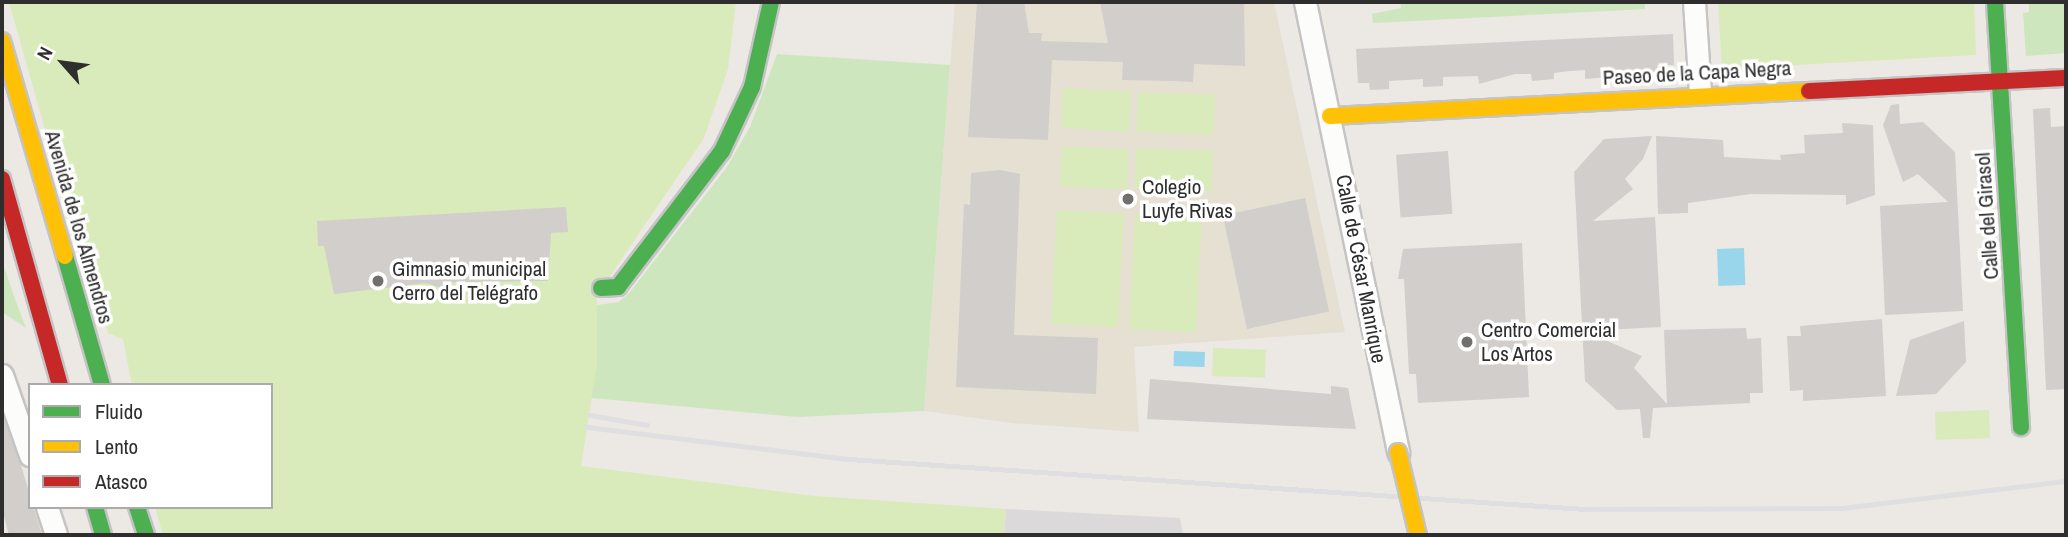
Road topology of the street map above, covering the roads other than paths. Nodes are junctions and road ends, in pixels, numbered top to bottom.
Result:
1 (771, 2) edge
2 (1305, 2) edge
3 (1695, 2) edge
4 (1995, 2) edge
5 (2, 41) edge
6 (2066, 78) edge
7 (1999, 81) junction
8 (1700, 93) junction
9 (1330, 116) junction
10 (2, 179) edge
11 (601, 288) dead end
12 (3, 376) edge
13 (59, 383) edge
14 (102, 383) edge
15 (2021, 427) dead end
16 (28, 450) edge
17 (1398, 452) joint
18 (48, 509) edge
19 (96, 509) edge
20 (138, 509) edge
21 (56, 535) edge
22 (103, 535) edge
23 (146, 535) edge
24 (1418, 535) edge

1 - 11 street
2 - 9 street, Calle de César Manrique
3 - 8 street
4 - 7 street, Calle del Girasol
5 - 14 street, Avenida de los Almendros
6 - 7 street, Paseo de la Capa Negra
7 - 8 street, Paseo de la Capa Negra
7 - 15 street, Calle del Girasol
8 - 9 street, Paseo de la Capa Negra
9 - 17 street, Calle de César Manrique
10 - 13 street
12 - 16 street
17 - 24 street, Calle de César Manrique, bridge
18 - 21 street
19 - 22 street
20 - 23 street

